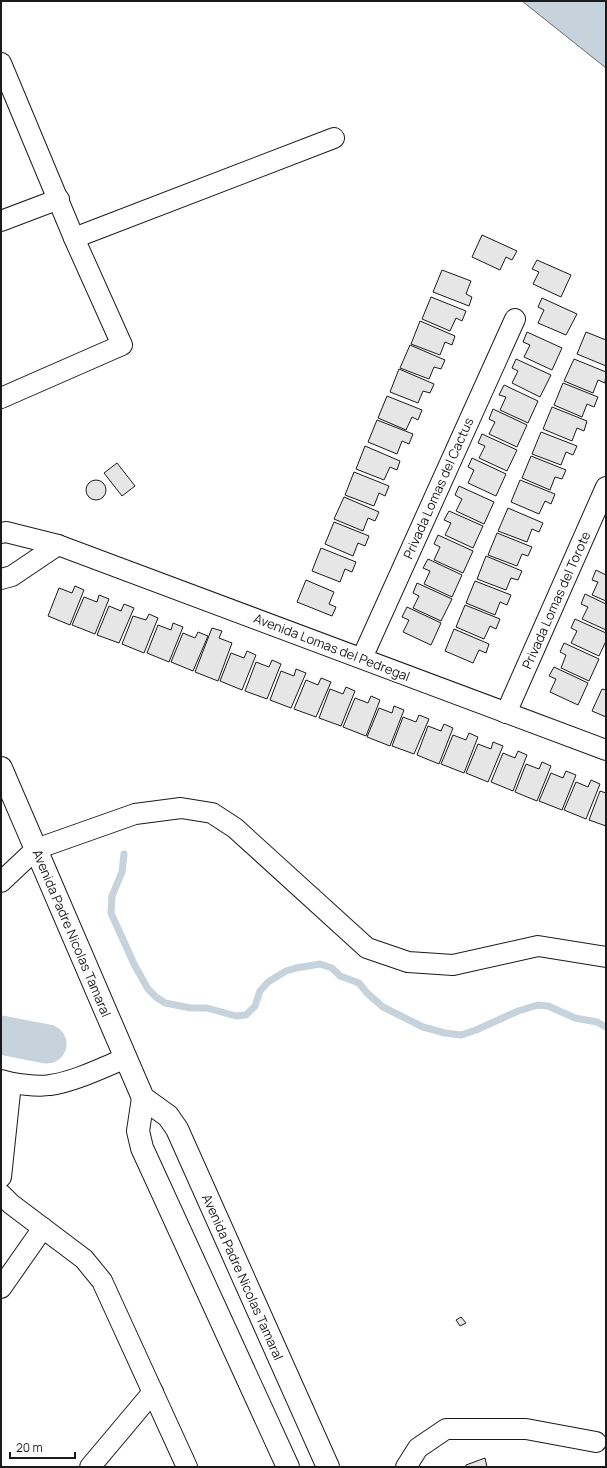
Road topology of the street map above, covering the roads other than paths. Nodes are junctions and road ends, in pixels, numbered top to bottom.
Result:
1 (1, 64) edge
2 (334, 138) dead end
3 (59, 199) junction
4 (1, 221) edge
5 (74, 238) junction
6 (515, 319) dead end
7 (1, 398) edge
8 (606, 487) edge
9 (1, 533) edge
10 (58, 545) junction
11 (1, 579) edge
12 (362, 658) junction
13 (506, 713) junction
14 (606, 750) edge
15 (1, 768) edge
16 (36, 849) junction
17 (1, 882) edge
18 (606, 957) edge
19 (126, 1058) junction
20 (6, 1082) edge
21 (143, 1098) junction
22 (1, 1177) edge
23 (1, 1194) edge
24 (43, 1228) junction
25 (1, 1288) edge
26 (153, 1392) junction
27 (596, 1442) dead end
28 (90, 1467) edge
29 (187, 1467) edge
30 (288, 1467) edge
31 (328, 1467) edge
32 (406, 1467) edge

1 - 3 street
2 - 5 street
3 - 4 street
3 - 5 street
5 - 7 street
6 - 12 street, Privada Lomas del Cactus
8 - 13 street, Privada Lomas del Torote
9 - 10 street, Avenida Lomas del Pedregal
10 - 11 street
10 - 12 street, Avenida Lomas del Pedregal
12 - 13 street, Avenida Lomas del Pedregal
13 - 14 street, Avenida Lomas del Pedregal
15 - 16 street, Avenida Padre Nicolas Tamaral
16 - 17 street
16 - 18 street
16 - 19 street, Avenida Padre Nicolas Tamaral
19 - 20 street
19 - 21 street, Avenida Padre Nicolas Tamaral
20 - 22 street
21 - 30 street
21 - 31 street, Avenida Padre Nicolas Tamaral
23 - 24 street
24 - 25 street
24 - 26 street
26 - 28 street
26 - 29 street
27 - 32 street

